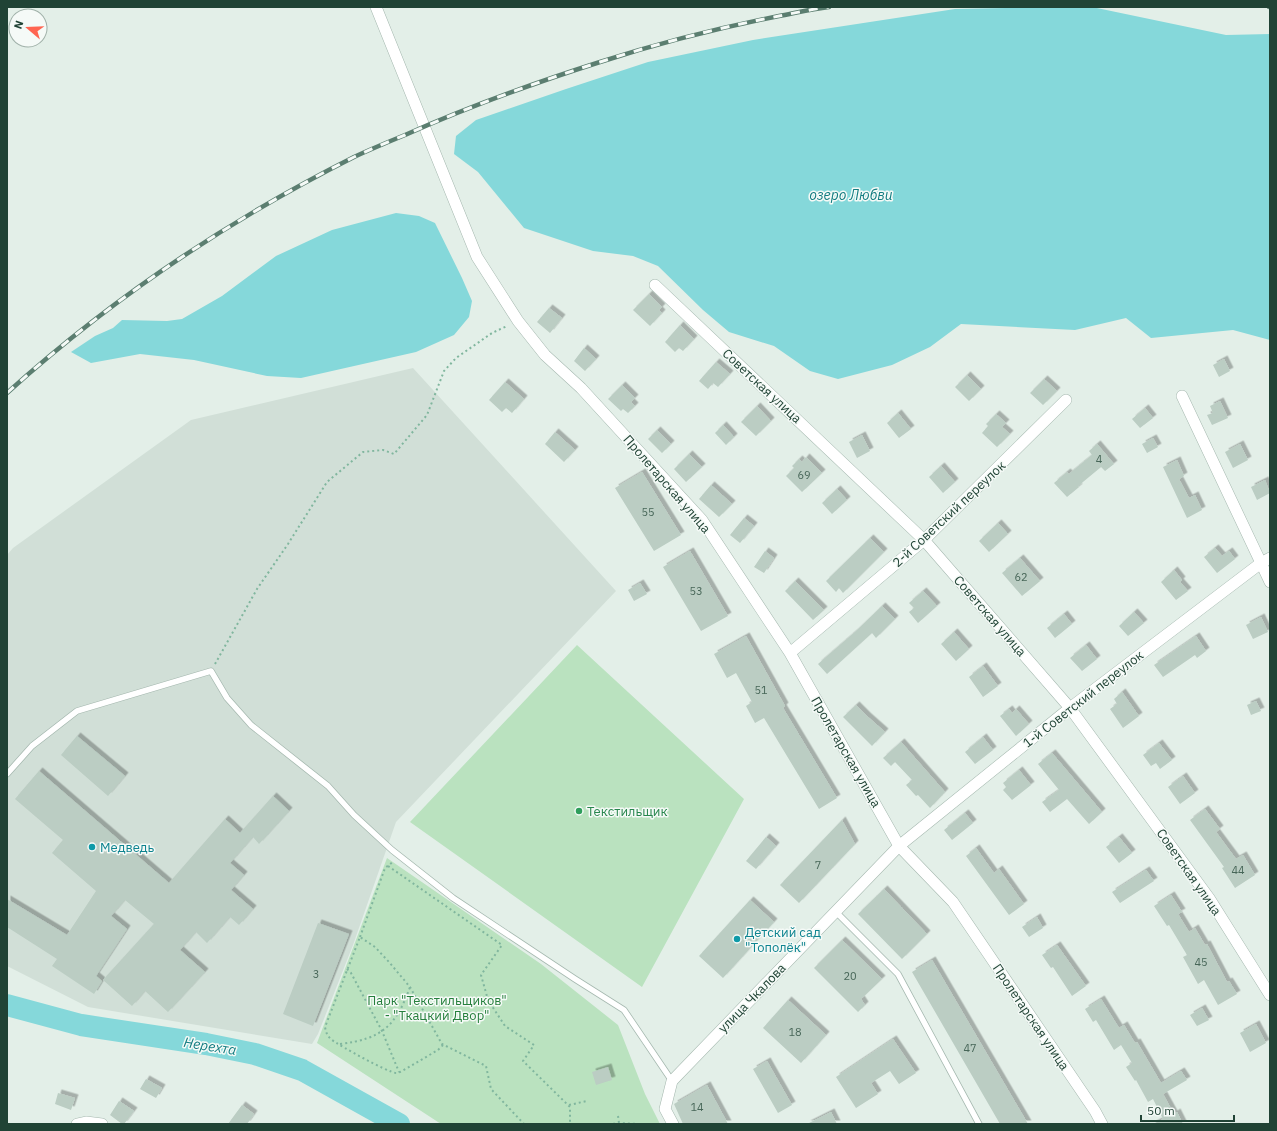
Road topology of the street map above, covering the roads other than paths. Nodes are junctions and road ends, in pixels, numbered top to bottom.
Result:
1 (376, 7) edge
2 (655, 284) dead end
3 (1182, 396) dead end
4 (1066, 400) dead end
5 (924, 540) junction
6 (1265, 560) edge
7 (1270, 582) edge
8 (790, 653) junction
9 (1070, 708) junction
10 (7, 774) edge
11 (899, 846) junction
12 (836, 912) junction
13 (1270, 995) edge
14 (672, 1081) junction
15 (78, 1124) edge
16 (102, 1124) edge
17 (673, 1124) edge
18 (979, 1124) edge
19 (1101, 1124) edge

1 - 8 street, Пролетарская улица
2 - 5 street, Советская улица
3 - 6 street
4 - 5 street, 2-й Советский переулок
5 - 8 street, 2-й Советский переулок
5 - 9 street, Советская улица
6 - 7 street
6 - 9 street, 1-й Советский переулок
8 - 11 street, Пролетарская улица
9 - 11 street, 1-й Советский переулок
9 - 13 street, Советская улица
10 - 14 lane
11 - 12 street, улица Чкалова
11 - 19 street, Пролетарская улица
12 - 14 street, улица Чкалова
12 - 18 lane
14 - 17 street
15 - 16 street

